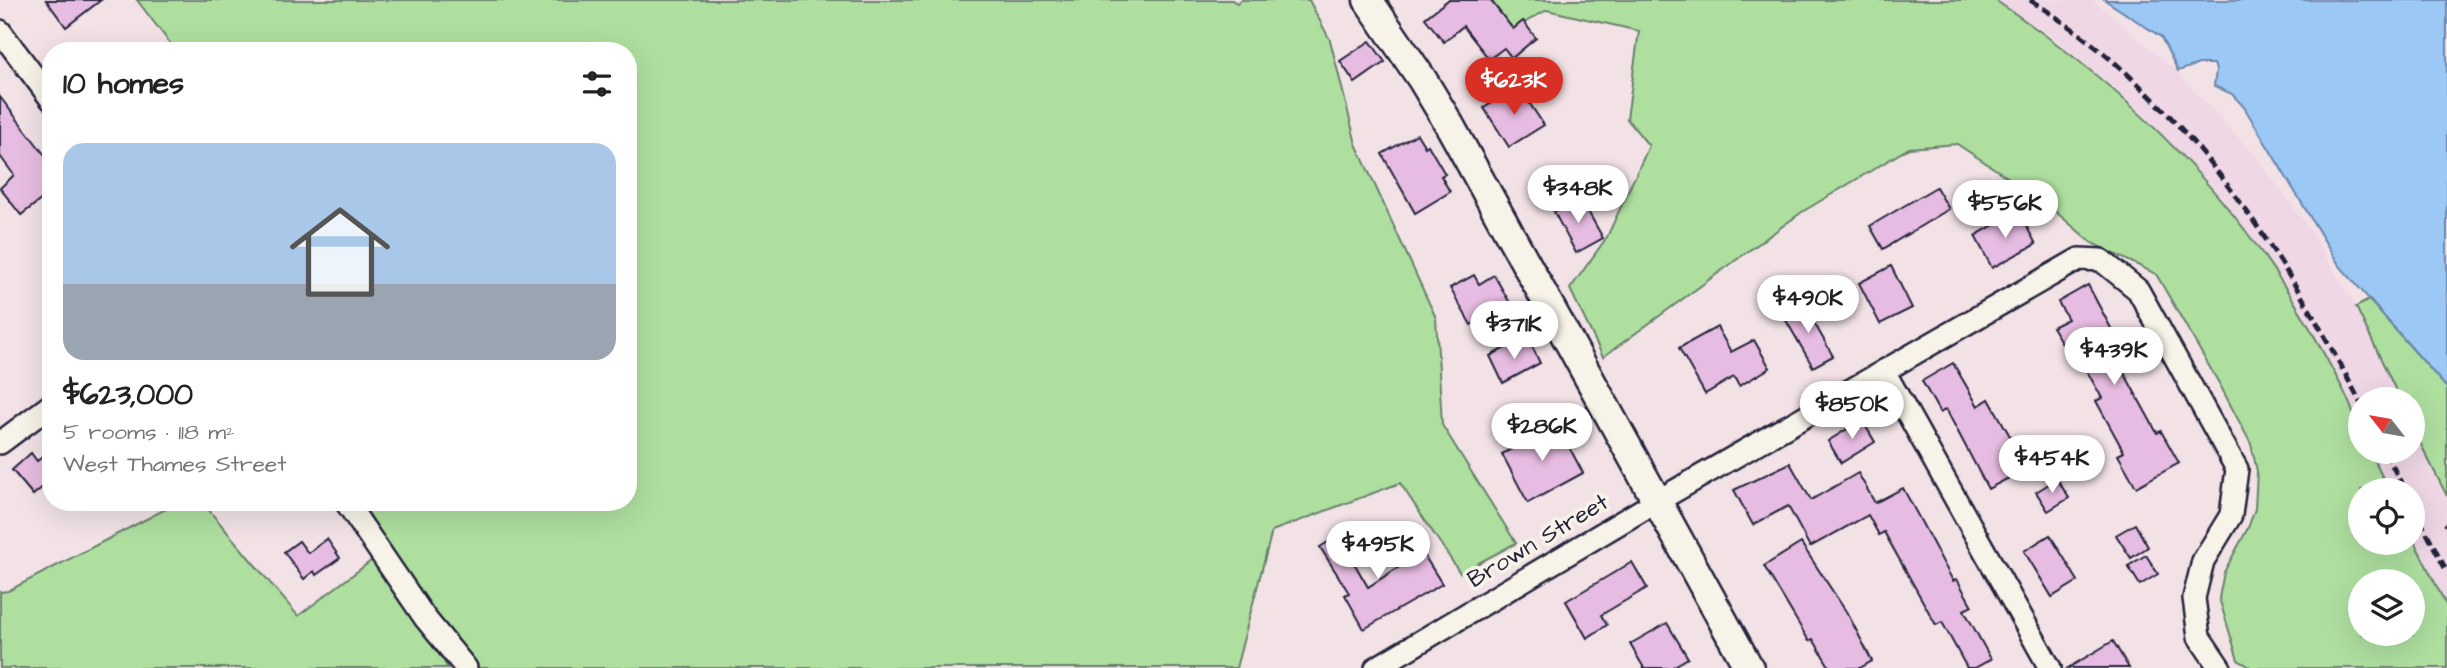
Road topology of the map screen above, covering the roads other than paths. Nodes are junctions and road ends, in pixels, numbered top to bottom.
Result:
1 (1368, 0) edge
2 (0, 31) edge
3 (42, 87) edge
4 (1884, 371) junction
5 (42, 412) edge
6 (0, 443) edge
7 (1655, 502) junction
8 (352, 511) edge
9 (467, 668) edge
10 (1376, 668) edge
11 (1749, 668) edge
12 (2050, 668) edge
13 (2220, 668) edge

1 - 7 main road
2 - 3 street
4 - 7 street, Brown Street
4 - 12 street
4 - 13 street, Brown Street
5 - 6 street
7 - 10 street, Brown Street
7 - 11 main road
8 - 9 street

